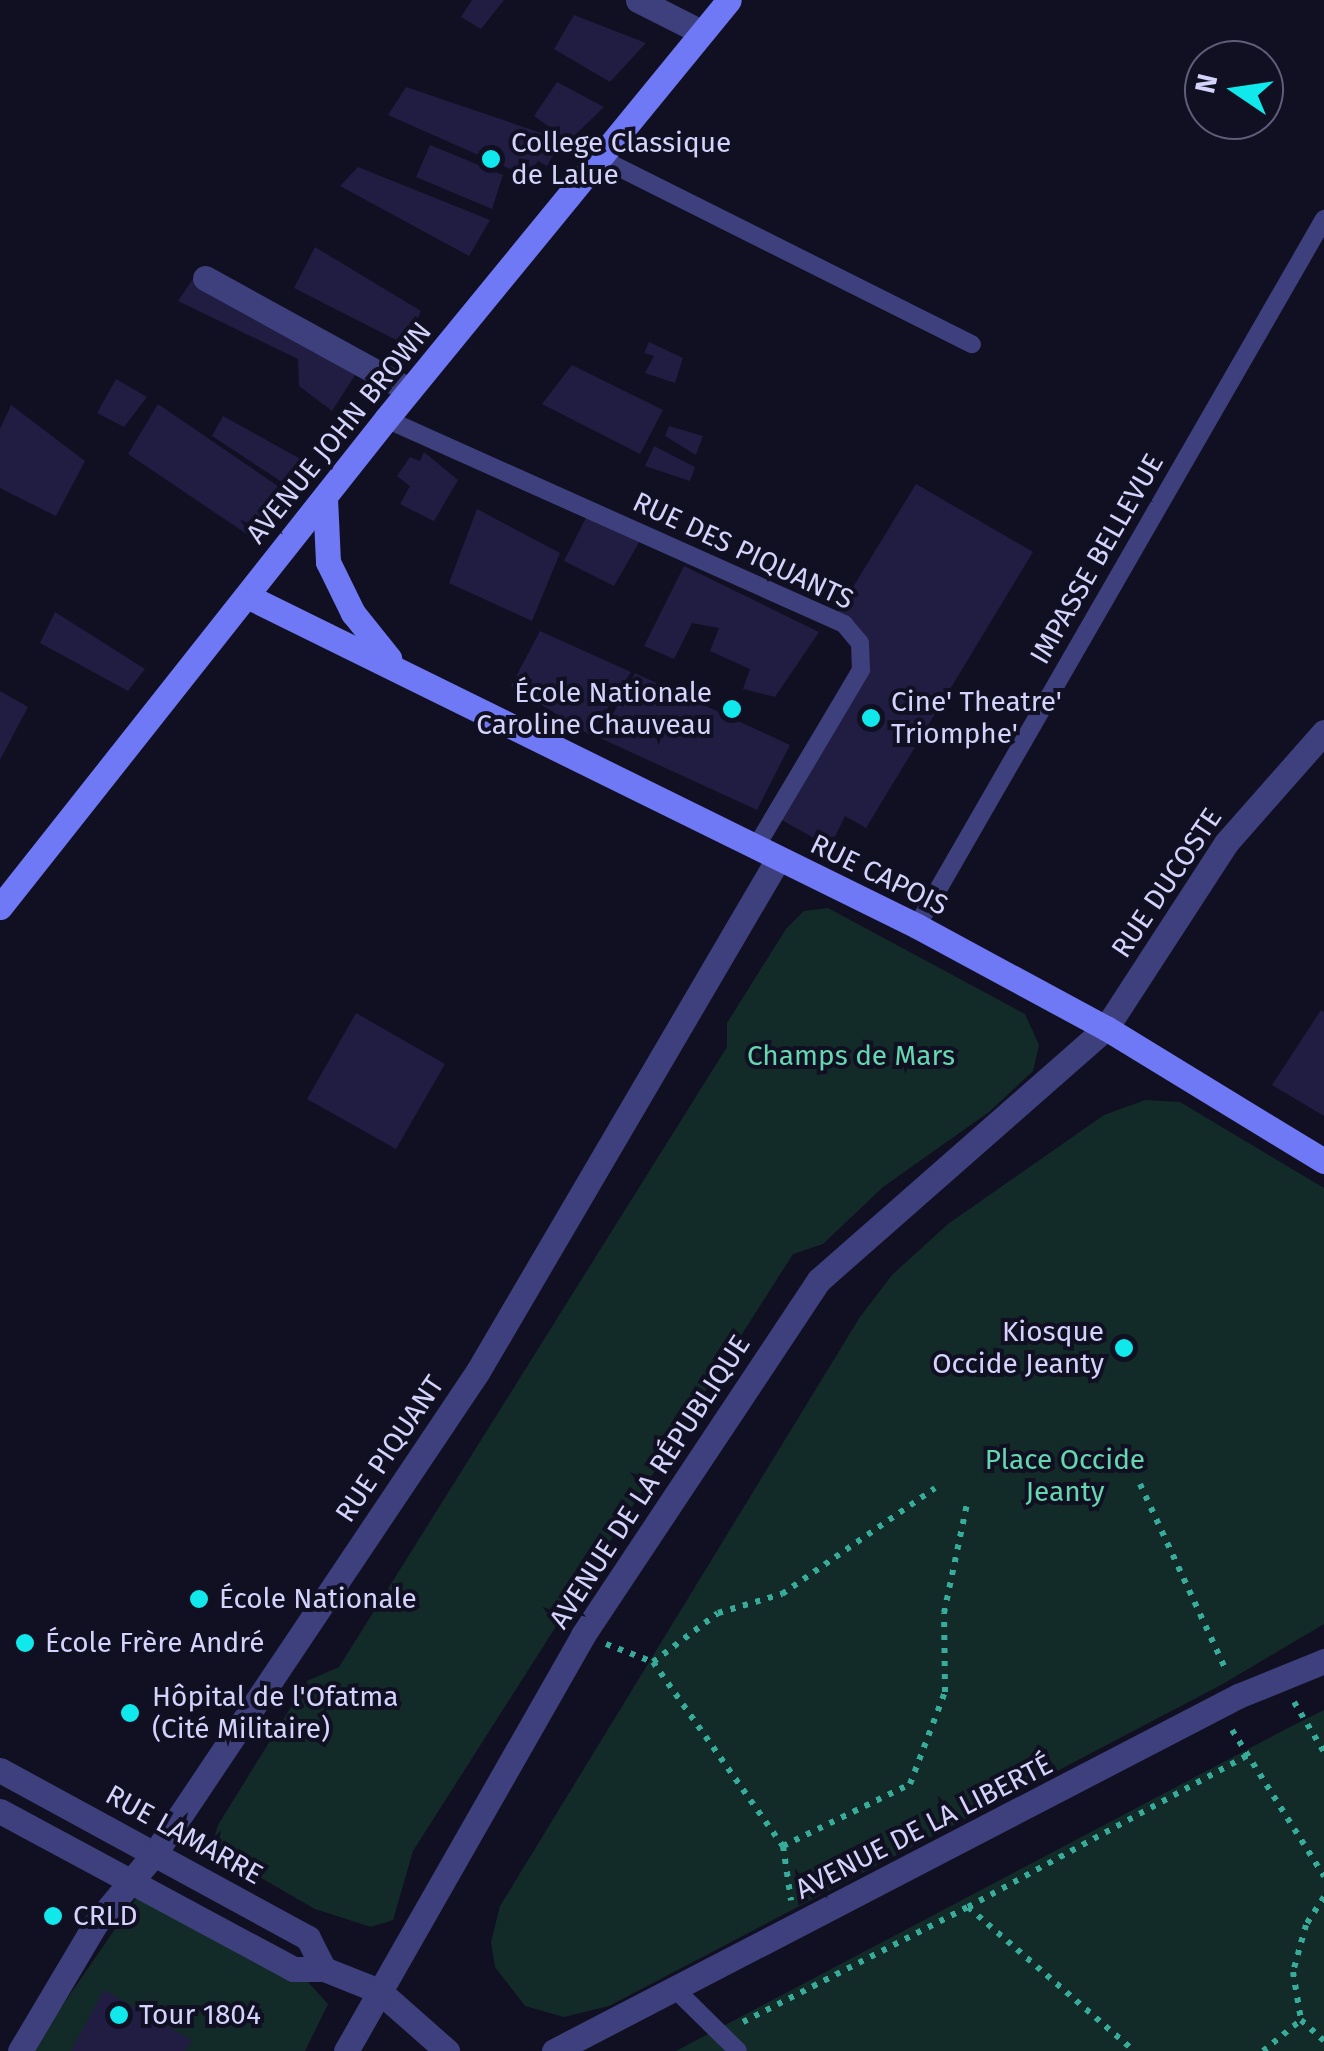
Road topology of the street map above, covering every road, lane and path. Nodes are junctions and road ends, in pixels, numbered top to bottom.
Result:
1 (638, 0) edge
2 (729, 0) edge
3 (702, 32) junction
4 (600, 158) junction
5 (1324, 219) edge
6 (206, 278) dead end
7 (972, 344) dead end
8 (410, 390) junction
9 (386, 419) junction
10 (325, 498) junction
11 (247, 596) junction
12 (396, 666) junction
13 (1324, 732) edge
14 (767, 853) junction
15 (0, 907) edge
16 (917, 926) junction
17 (1106, 1028) junction
18 (1324, 1160) edge
19 (1140, 1484) dead end
20 (934, 1488) dead end
21 (967, 1504) dead end
22 (583, 1635) junction
23 (1324, 1661) edge
24 (653, 1662) junction
25 (1279, 1677) junction
26 (1228, 1702) junction
27 (1324, 1752) edge
28 (1248, 1755) junction
29 (0, 1770) edge
30 (0, 1810) edge
31 (783, 1846) junction
32 (155, 1853) junction
33 (1324, 1876) edge
34 (134, 1882) junction
35 (1324, 1897) edge
36 (968, 1906) junction
37 (795, 1928) junction
38 (324, 1969) junction
39 (675, 1989) junction
40 (379, 1991) junction
41 (1301, 2020) junction
42 (720, 2034) junction
43 (1324, 2041) edge
44 (20, 2051) edge
45 (346, 2051) edge
46 (447, 2051) edge
47 (554, 2051) edge
48 (738, 2051) edge
49 (1134, 2051) edge
50 (1263, 2051) edge

1 - 3 street
2 - 3 street, AVENUE JOHN BROWN
3 - 4 street, AVENUE JOHN BROWN
4 - 7 lane
4 - 8 street, AVENUE JOHN BROWN
5 - 16 lane, IMPASSE BELLEVUE
6 - 8 street
8 - 9 street, AVENUE JOHN BROWN
9 - 10 street, AVENUE JOHN BROWN
9 - 14 lane, RUE DES PIQUANTS
10 - 11 street, AVENUE JOHN BROWN
10 - 12 street, RUE CAPOIS
11 - 12 street, RUE CAPOIS
11 - 15 street, AVENUE JOHN BROWN
12 - 14 street, RUE CAPOIS
13 - 17 street, RUE DUCOSTE
14 - 16 street, RUE CAPOIS
14 - 32 street, RUE PIQUANT
16 - 17 street, RUE CAPOIS
17 - 18 street, RUE CAPOIS
17 - 22 street, AVENUE DE LA RÉPUBLIQUE
19 - 26 path
20 - 24 path
21 - 31 path
22 - 24 path
22 - 40 street, AVENUE DE LA RÉPUBLIQUE
23 - 25 street, AVENUE DE LA LIBERTÉ
24 - 31 path
25 - 26 street, AVENUE DE LA LIBERTÉ
25 - 27 path
26 - 28 path
26 - 37 street, AVENUE DE LA LIBERTÉ
28 - 33 path
28 - 36 path
29 - 32 street, RUE LAMARRE
30 - 34 street
31 - 37 path
32 - 34 street, RUE PIQUANT
32 - 38 street, RUE LAMARRE
34 - 38 street
34 - 44 street, RUE PIQUANT
35 - 41 path
36 - 42 path
36 - 49 path
37 - 39 street, AVENUE DE LA LIBERTÉ
38 - 40 street
39 - 42 lane
39 - 47 street, AVENUE DE LA LIBERTÉ
40 - 45 street, AVENUE DE LA RÉPUBLIQUE
40 - 46 street
41 - 43 path
41 - 50 path
42 - 48 lane

